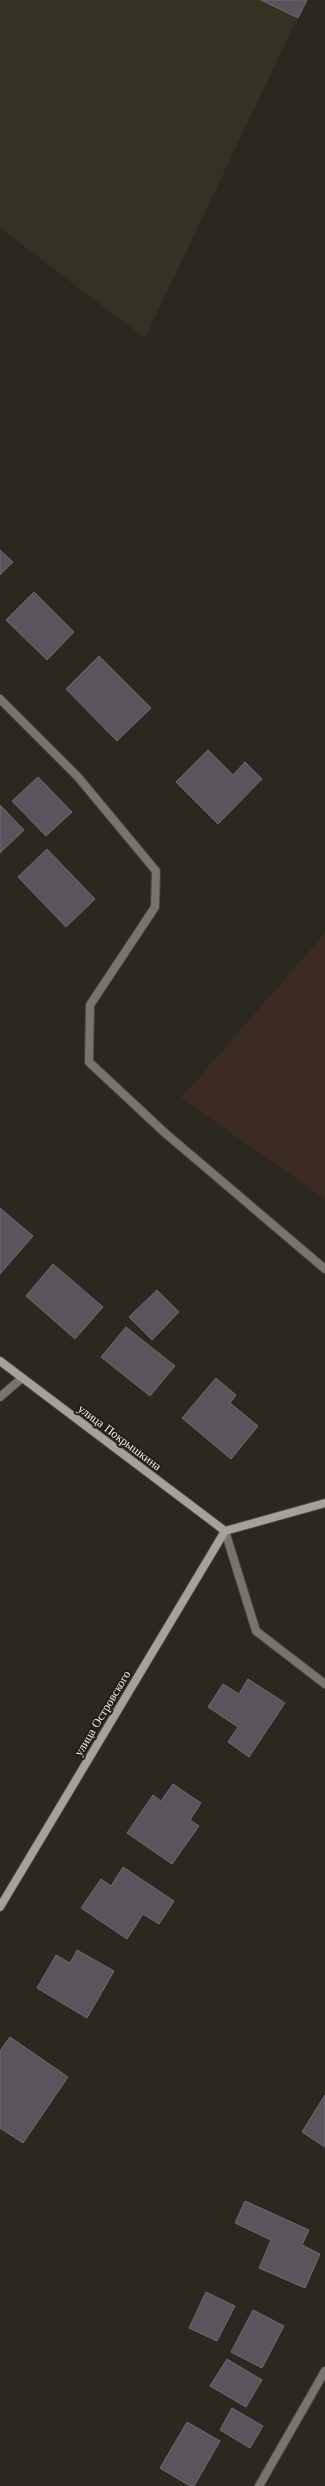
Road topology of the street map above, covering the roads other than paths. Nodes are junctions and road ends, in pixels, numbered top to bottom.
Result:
1 (0, 699) edge
2 (325, 1269) edge
3 (0, 1361) edge
4 (22, 1378) junction
5 (0, 1397) edge
6 (325, 1503) edge
7 (225, 1531) junction
8 (325, 1684) edge
9 (0, 1907) edge
10 (325, 2371) edge
11 (259, 2486) edge

1 - 2 street
3 - 4 street, улица Покрышкина
4 - 5 street
4 - 7 street, улица Покрышкина
6 - 7 street
7 - 8 street
7 - 9 street, улица Островского
10 - 11 street

